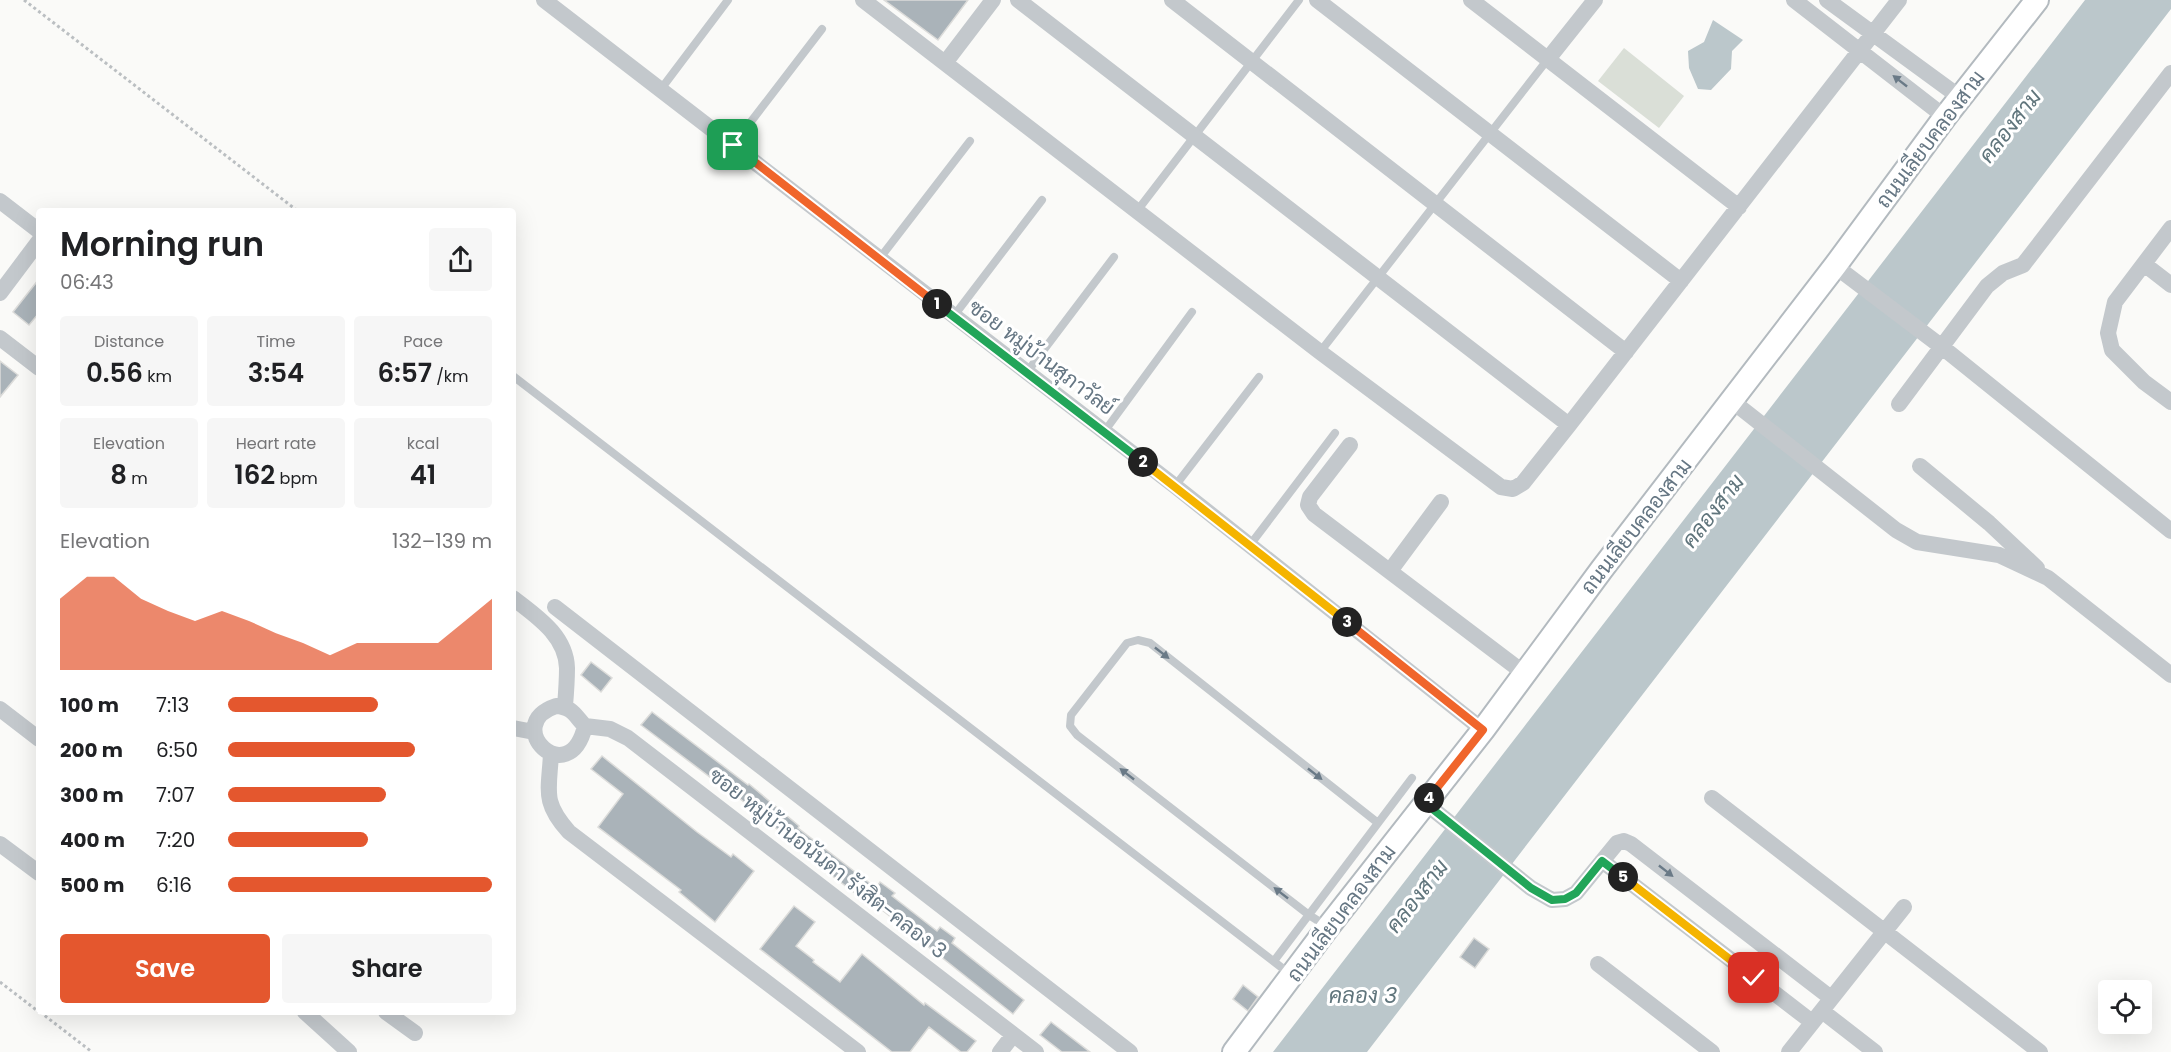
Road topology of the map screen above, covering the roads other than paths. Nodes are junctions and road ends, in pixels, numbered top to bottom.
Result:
1 (544, 0) edge
2 (728, 0) edge
3 (863, 0) edge
4 (993, 0) edge
5 (1018, 0) edge
6 (1172, 0) edge
7 (1299, 0) edge
8 (1317, 0) edge
9 (1472, 0) edge
10 (1595, 0) edge
11 (1794, 0) edge
12 (1827, 0) edge
13 (1899, 0) edge
14 (2037, 0) edge
15 (822, 29) dead end
16 (1873, 34) junction
17 (1861, 50) junction
18 (1548, 59) junction
19 (1251, 62) junction
20 (945, 63) junction
21 (2171, 73) edge
22 (661, 89) junction
23 (1961, 98) junction
24 (1946, 117) junction
25 (1490, 134) junction
26 (1194, 136) junction
27 (970, 141) dead end
28 (733, 145) junction
29 (1042, 200) dead end
30 (0, 201) edge
31 (1435, 204) junction
32 (1739, 207) junction
33 (1137, 211) junction
34 (2171, 228) edge
35 (36, 229) edge
36 (36, 245) edge
37 (1114, 257) dead end
38 (880, 258) junction
39 (2144, 264) junction
40 (1835, 266) junction
41 (1378, 278) junction
42 (1681, 281) junction
43 (2171, 285) edge
44 (0, 293) edge
45 (1192, 312) dead end
46 (953, 317) junction
47 (0, 338) edge
48 (1937, 343) junction
49 (1320, 352) junction
50 (1626, 352) junction
51 (36, 366) edge
52 (1027, 372) junction
53 (1260, 377) dead end
54 (516, 378) edge
55 (1732, 400) junction
56 (2171, 402) edge
57 (1899, 404) dead end
58 (1569, 425) junction
59 (1104, 432) junction
60 (1335, 433) dead end
61 (1350, 445) dead end
62 (1920, 466) dead end
63 (1175, 486) junction
64 (1441, 502) dead end
65 (2171, 531) edge
66 (1250, 545) junction
67 (1390, 571) junction
68 (2048, 578) junction
69 (516, 600) edge
70 (555, 607) dead end
71 (1524, 673) junction
72 (2171, 675) edge
73 (565, 706) junction
74 (0, 709) edge
75 (585, 726) junction
76 (516, 729) edge
77 (1483, 730) junction
78 (534, 732) junction
79 (36, 737) edge
80 (551, 754) junction
81 (1412, 778) dead end
82 (1712, 798) dead end
83 (1425, 803) junction
84 (1378, 823) junction
85 (0, 844) edge
86 (1602, 861) junction
87 (36, 871) edge
88 (1904, 907) dead end
89 (1308, 915) junction
90 (1328, 927) junction
91 (1884, 931) junction
92 (1274, 961) junction
93 (1598, 964) dead end
94 (1292, 976) junction
95 (1822, 1010) junction
96 (308, 1015) edge
97 (390, 1015) edge
98 (415, 1033) dead end
99 (1013, 1035) junction
100 (350, 1052) edge
101 (858, 1052) edge
102 (1000, 1052) edge
103 (1035, 1052) edge
104 (1130, 1052) edge
105 (1234, 1052) edge
106 (1712, 1052) edge
107 (1789, 1052) edge
108 (1875, 1052) edge
109 (2040, 1052) edge

1 - 22 street, ซอย หมู่บ้านสุภาวัลย์
2 - 22 lane
3 - 20 street
4 - 20 street
5 - 26 street
6 - 19 street
7 - 19 lane
8 - 25 street
9 - 18 street
10 - 18 street
11 - 17 street
12 - 16 street
13 - 16 street
14 - 23 main road, ถนนเลียบคลองสาม
15 - 28 lane
16 - 17 street
16 - 23 street
24 -> 17 street
17 - 32 street
18 - 25 lane
18 - 32 street
19 - 26 lane
19 - 31 street
20 - 33 street
21 - 48 street
22 - 28 street, ซอย หมู่บ้านสุภาวัลย์
23 - 24 main road, ถนนเลียบคลองสาม
24 - 40 main road, ถนนเลียบคลองสาม
25 - 31 lane
25 - 42 street
26 - 33 lane
26 - 41 street
27 - 38 lane
28 - 38 street, ซอย หมู่บ้านสุภาวัลย์
29 - 46 lane
30 - 35 street
31 - 41 lane
31 - 50 street
32 - 42 street
33 - 49 street
34 - 39 street
36 - 44 street
37 - 52 lane
38 - 46 street, ซอย หมู่บ้านสุภาวัลย์
39 - 43 street
39 - 56 street
40 - 48 street
40 - 55 main road, ถนนเลียบคลองสาม
41 - 49 lane
41 - 58 street
42 - 50 street
45 - 59 lane
46 - 52 street, ซอย หมู่บ้านสุภาวัลย์
47 - 51 street
48 - 57 street
48 - 65 street
49 - 58 street
50 - 58 street
52 - 59 street, ซอย หมู่บ้านสุภาวัลย์
53 - 63 lane
54 - 92 lane
55 - 68 street
55 - 71 main road, ถนนเลียบคลองสาม
59 - 63 street, ซอย หมู่บ้านสุภาวัลย์
60 - 66 lane
61 - 67 street
62 - 68 street
63 - 66 street, ซอย หมู่บ้านสุภาวัลย์
64 - 67 street
66 - 77 street, ซอย หมู่บ้านสุภาวัลย์
67 - 71 street
68 - 72 street
69 - 73 street
70 - 104 street
71 - 77 main road, ถนนเลียบคลองสาม
73 - 75 street
73 - 78 street
74 - 79 street
75 - 80 street
75 - 99 street, ซอย หมู่บ้านอนันดา รังสิต-คลอง 3
76 - 78 street
77 - 83 main road, ถนนเลียบคลองสาม
78 - 80 street
80 - 101 street
81 - 84 lane
82 - 91 street
83 - 86 street
83 - 90 main road, ถนนเลียบคลองสาม
84 - 89 lane
89 -> 84 lane
85 - 87 street
86 - 95 street
86 -> 95 street
88 - 91 street
89 - 90 lane
89 - 92 lane
90 - 94 main road, ถนนเลียบคลองสาม
91 - 95 street
91 - 109 street
92 - 94 lane
93 - 106 street
94 - 105 main road, ถนนเลียบคลองสาม
95 - 107 street
95 - 108 street
96 - 100 street
97 - 98 street
99 - 102 street
99 - 103 street, ซอย หมู่บ้านอนันดา รังสิต-คลอง 3

